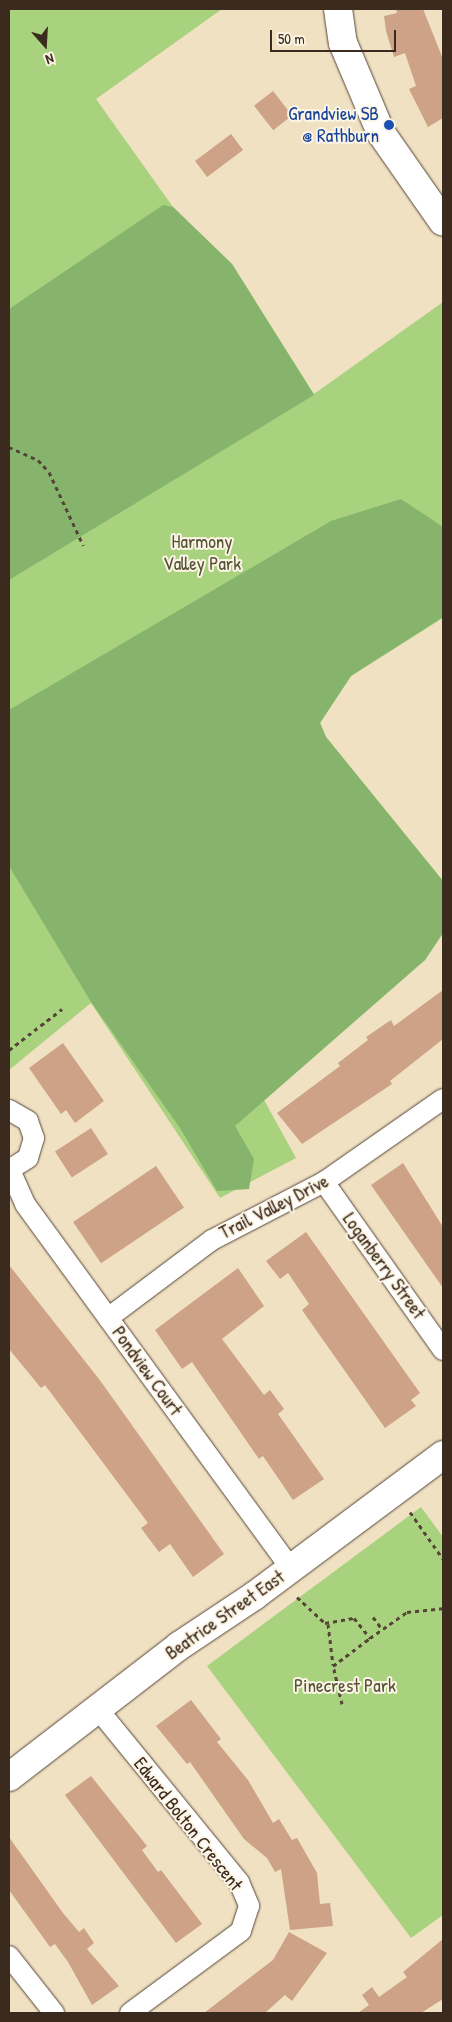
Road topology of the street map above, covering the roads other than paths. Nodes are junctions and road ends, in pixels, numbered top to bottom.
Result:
1 (338, 9) edge
2 (443, 222) edge
3 (443, 1099) edge
4 (9, 1110) edge
5 (9, 1170) edge
6 (324, 1182) junction
7 (108, 1318) junction
8 (443, 1350) edge
9 (443, 1455) edge
10 (290, 1569) junction
11 (97, 1708) junction
12 (9, 1777) edge
13 (9, 1956) edge
14 (54, 2013) edge
15 (130, 2013) edge

1 - 2 street
3 - 6 street, Trail Valley Drive
4 - 5 street, Pondview Court
5 - 7 street, Pondview Court
6 - 7 street, Trail Valley Drive
6 - 8 street, Loganberry Street
7 - 10 street, Pondview Court
9 - 10 street, Beatrice Street East
10 - 11 street, Beatrice Street East
11 - 12 street, Beatrice Street East
11 - 15 street, Edward Bolton Crescent
13 - 14 street

